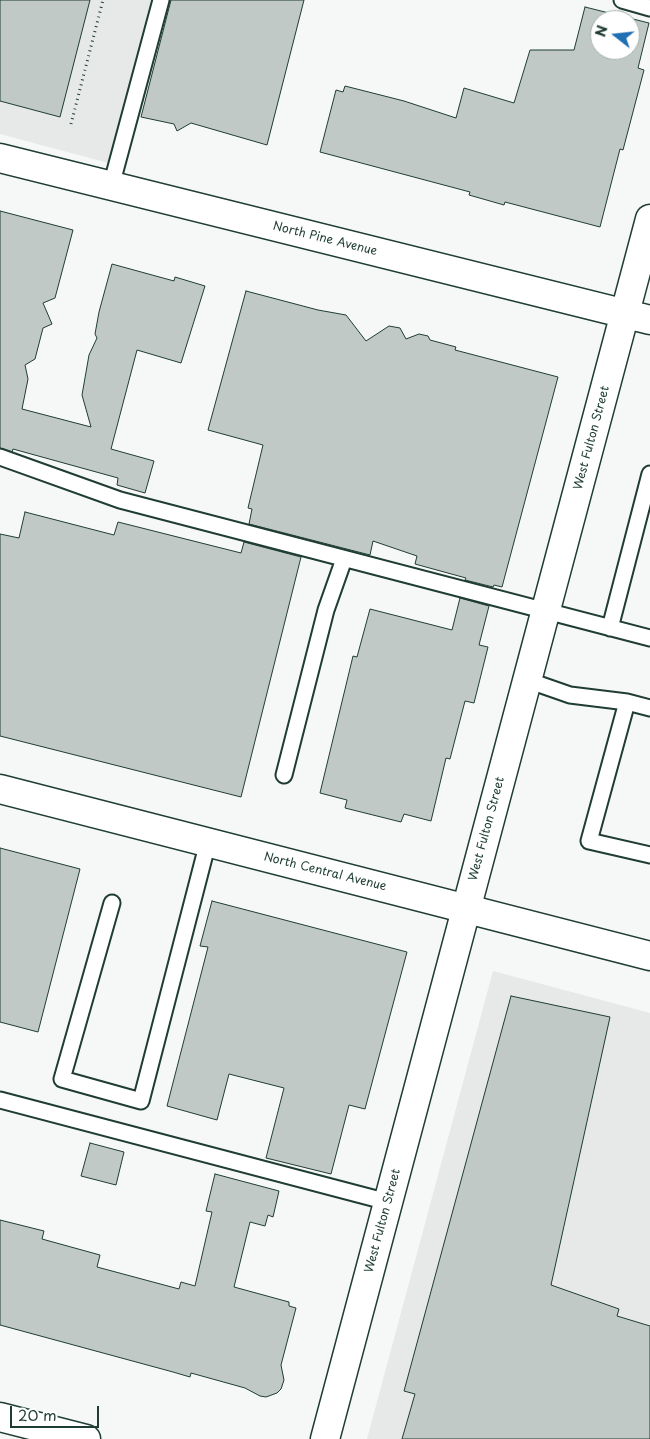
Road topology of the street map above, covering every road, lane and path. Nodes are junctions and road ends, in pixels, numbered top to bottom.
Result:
1 (103, 0) edge
2 (161, 0) edge
3 (622, 0) edge
4 (650, 8) edge
5 (71, 124) dead end
6 (0, 158) edge
7 (111, 186) junction
8 (650, 220) edge
9 (637, 317) edge
10 (0, 457) edge
11 (650, 474) edge
12 (344, 559) junction
13 (545, 612) junction
14 (610, 628) junction
15 (650, 638) edge
16 (527, 680) junction
17 (627, 702) junction
18 (650, 708) edge
19 (284, 775) dead end
20 (0, 789) edge
21 (208, 842) junction
22 (650, 855) edge
23 (112, 903) dead end
24 (466, 909) junction
25 (650, 956) edge
26 (0, 1100) edge
27 (388, 1202) junction
28 (0, 1417) edge
29 (86, 1439) edge
30 (325, 1439) edge

1 - 5 path
2 - 7 lane
3 - 4 lane
6 - 7 street, North Pine Avenue
7 - 9 street, North Pine Avenue
8 - 9 street, West Fulton Street
9 - 13 street, West Fulton Street
10 - 12 lane
11 - 14 lane
12 - 13 lane
12 - 19 lane
13 - 14 lane
13 - 16 street, West Fulton Street
14 - 15 lane
16 - 17 lane
16 - 24 street, West Fulton Street
17 - 18 lane
17 - 22 lane
20 - 21 street, North Central Avenue
21 - 23 lane
21 - 24 street, North Central Avenue
24 - 25 street, North Central Avenue
24 - 27 street, West Fulton Street
26 - 27 lane
27 - 30 street, West Fulton Street
28 - 29 street

